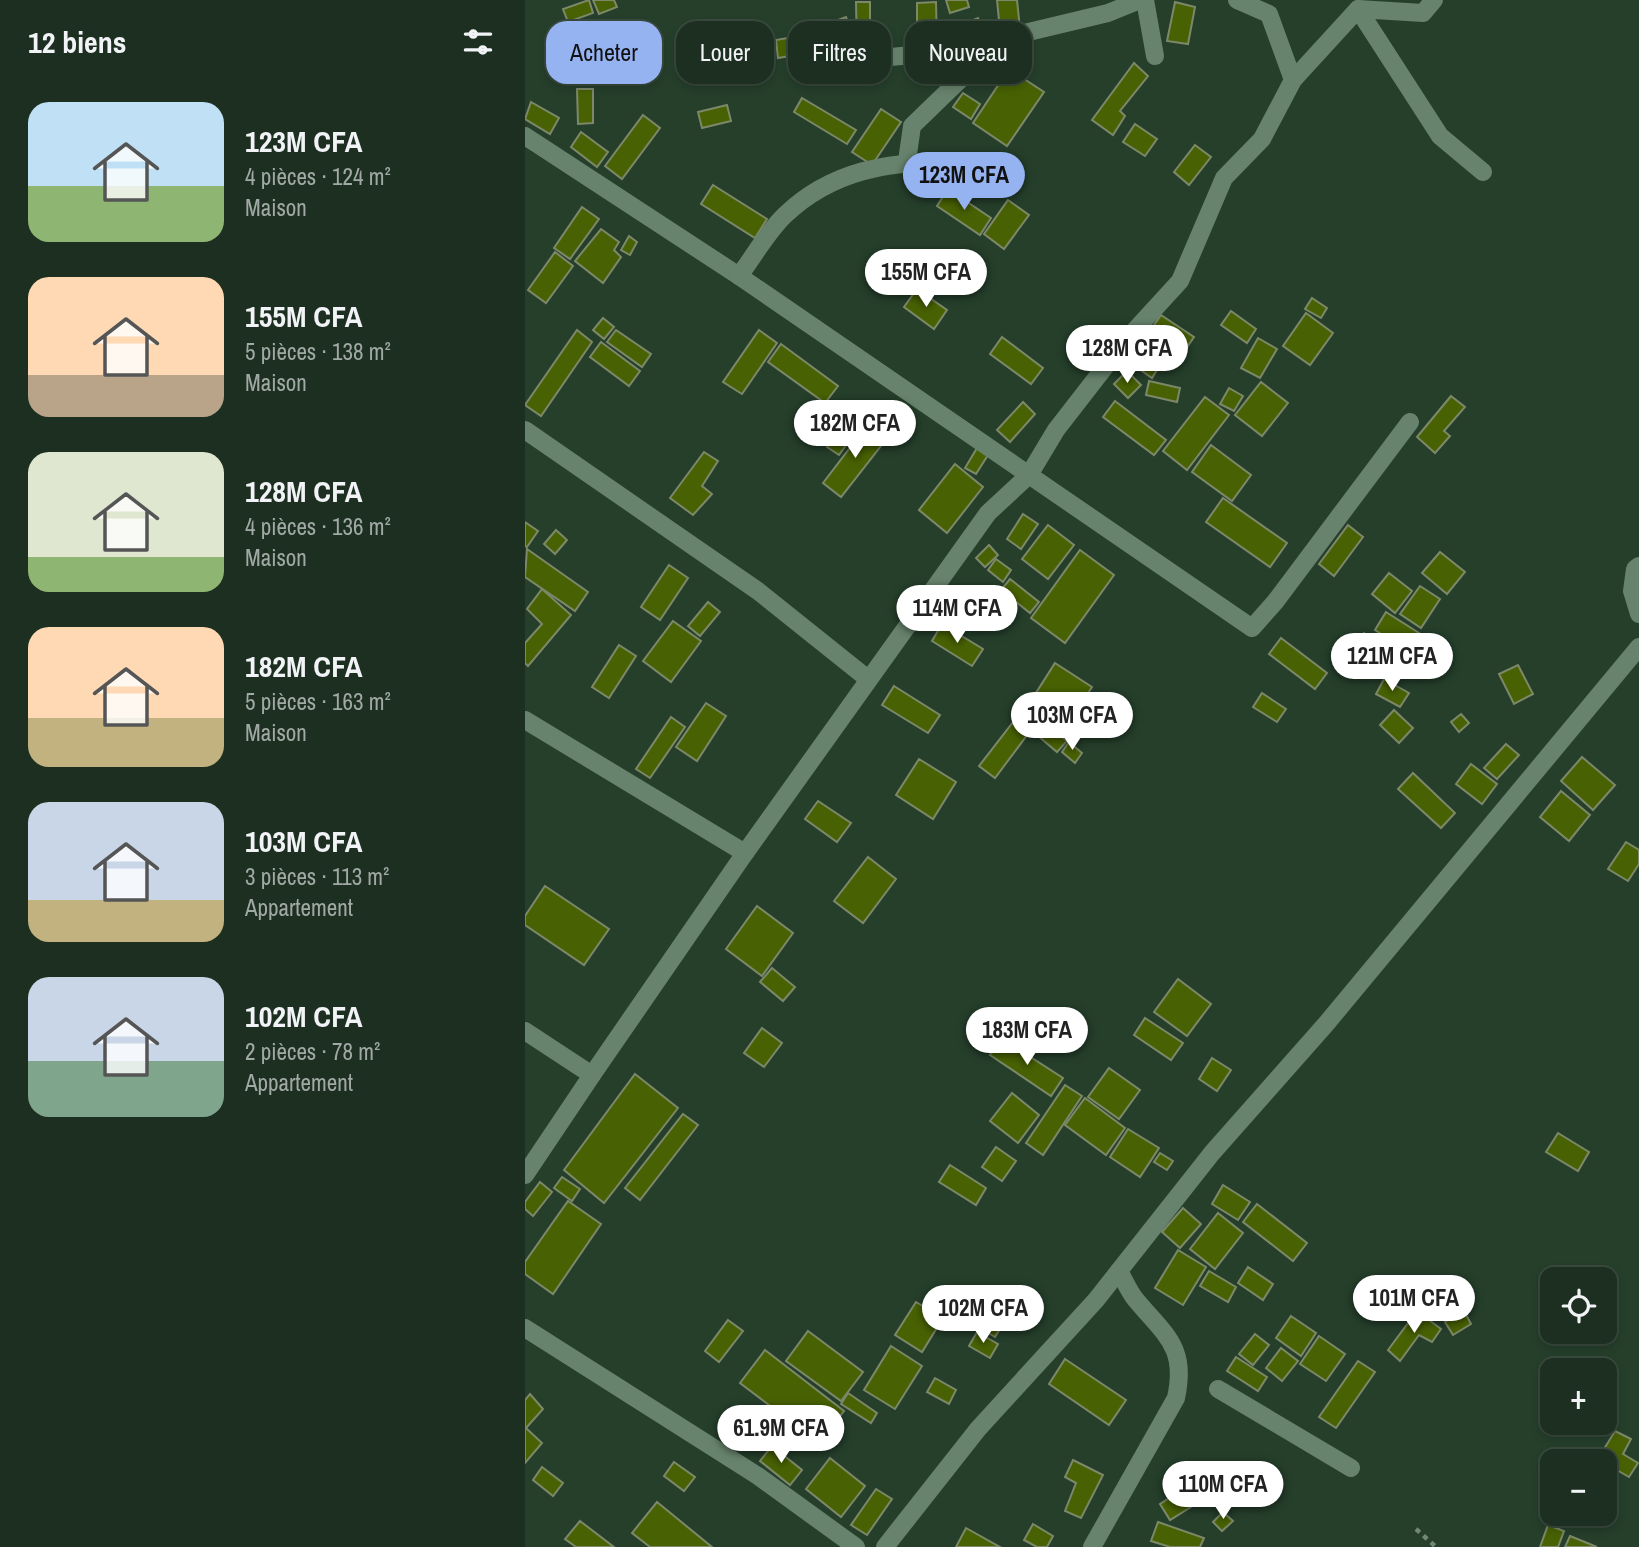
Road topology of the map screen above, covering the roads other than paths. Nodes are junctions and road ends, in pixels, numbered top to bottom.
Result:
1 (1142, 0) edge
2 (1237, 0) edge
3 (1434, 0) edge
4 (1358, 9) junction
5 (1032, 31) edge
6 (1155, 56) dead end
7 (1293, 80) junction
8 (955, 84) edge
9 (525, 136) edge
10 (907, 161) junction
11 (951, 162) dead end
12 (1483, 172) dead end
13 (739, 275) junction
14 (1411, 422) dead end
15 (525, 430) edge
16 (1029, 475) junction
17 (1639, 566) edge
18 (1639, 614) edge
19 (1639, 647) edge
20 (869, 678) junction
21 (525, 720) edge
22 (745, 853) junction
23 (525, 1031) edge
24 (592, 1075) junction
25 (525, 1175) edge
26 (1119, 1271) junction
27 (525, 1328) edge
28 (1218, 1388) dead end
29 (1351, 1468) dead end
30 (856, 1547) edge
31 (885, 1547) edge
32 (1092, 1547) edge

1 - 5 street
1 - 6 street
2 - 7 street
3 - 4 street
4 - 7 street
4 - 12 street
7 - 16 street
8 - 10 street
9 - 13 street
10 - 11 street
10 - 13 street
13 - 16 street
14 - 16 street
15 - 20 street
16 - 20 street
17 - 18 street
19 - 26 street
20 - 22 street
21 - 22 street
22 - 24 street
23 - 24 street
24 - 25 street
26 - 31 street
26 - 32 street
27 - 30 street
28 - 29 street

